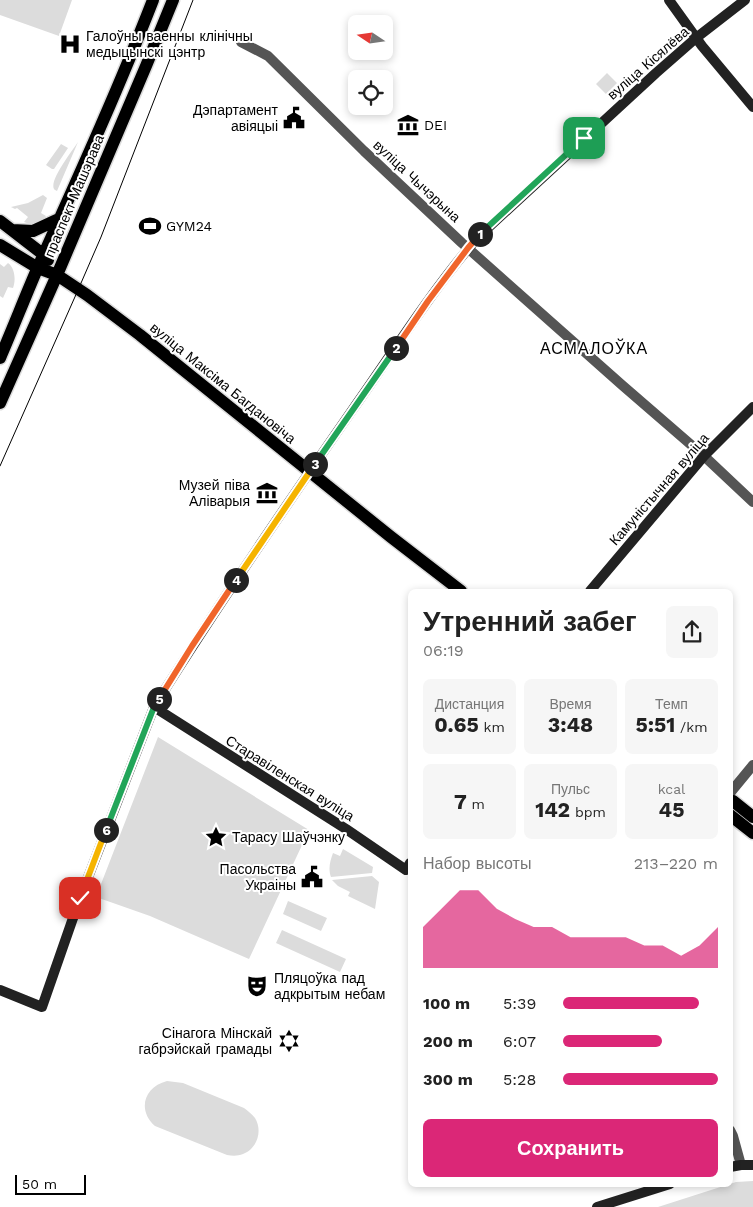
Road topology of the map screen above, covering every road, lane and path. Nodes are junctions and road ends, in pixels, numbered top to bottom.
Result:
1 (153, 0) edge
2 (173, 0) edge
3 (669, 0) edge
4 (745, 0) edge
5 (696, 38) junction
6 (240, 42) dead end
7 (133, 50) junction
8 (146, 66) junction
9 (753, 107) edge
10 (61, 218) junction
11 (0, 220) edge
12 (12, 230) junction
13 (0, 244) edge
14 (468, 248) junction
15 (44, 255) junction
16 (38, 268) junction
17 (57, 275) junction
18 (0, 358) edge
19 (0, 403) edge
20 (753, 407) edge
21 (704, 456) junction
22 (310, 472) junction
23 (753, 502) edge
24 (458, 589) edge
25 (592, 589) edge
26 (154, 707) junction
27 (753, 766) edge
28 (733, 789) edge
29 (733, 801) edge
30 (733, 817) edge
31 (753, 817) edge
32 (753, 833) edge
33 (408, 867) edge
34 (0, 990) edge
35 (733, 1136) edge
36 (741, 1165) junction
37 (753, 1165) edge
38 (733, 1166) edge
39 (660, 1187) edge
40 (597, 1207) edge

1 - 7 main road, праспект Машэрава
2 - 8 main road, праспект Машэрава
3 - 5 street
4 - 5 street, вуліца Кісялёва
5 - 9 street
5 - 14 street, вуліца Кісялёва
6 - 14 street, вуліца Чычэрына
7 - 8 main road
7 - 10 main road, праспект Машэрава
8 - 17 main road, праспект Машэрава
10 - 12 main road
10 - 15 main road, праспект Машэрава
11 - 12 main road, вуліца Максіма Багдановіча
12 - 15 main road, вуліца Максіма Багдановіча
13 - 16 main road, вуліца Максіма Багдановіча
14 - 21 street, вуліца Чычэрына
14 - 22 street, вуліца Кісялёва
15 - 16 main road, праспект Машэрава
15 - 17 main road, вуліца Максіма Багдановіча
16 - 17 main road, вуліца Максіма Багдановіча
16 - 18 main road, праспект Машэрава
17 - 19 main road, праспект Машэрава
17 - 22 main road, вуліца Максіма Багдановіча
20 - 21 street, Камуністычная вуліца
21 - 23 street, вуліца Чычэрына
21 - 25 street, Камуністычная вуліца
22 - 24 main road, вуліца Максіма Багдановіча
22 - 26 street, вуліца Кісялёва
26 - 33 street, Старавіленская вуліца
26 - 34 street, вуліца Кісялёва
27 - 28 street
29 - 31 main road
30 - 32 main road
35 - 36 street
36 - 37 street
36 - 38 street
39 - 40 street

